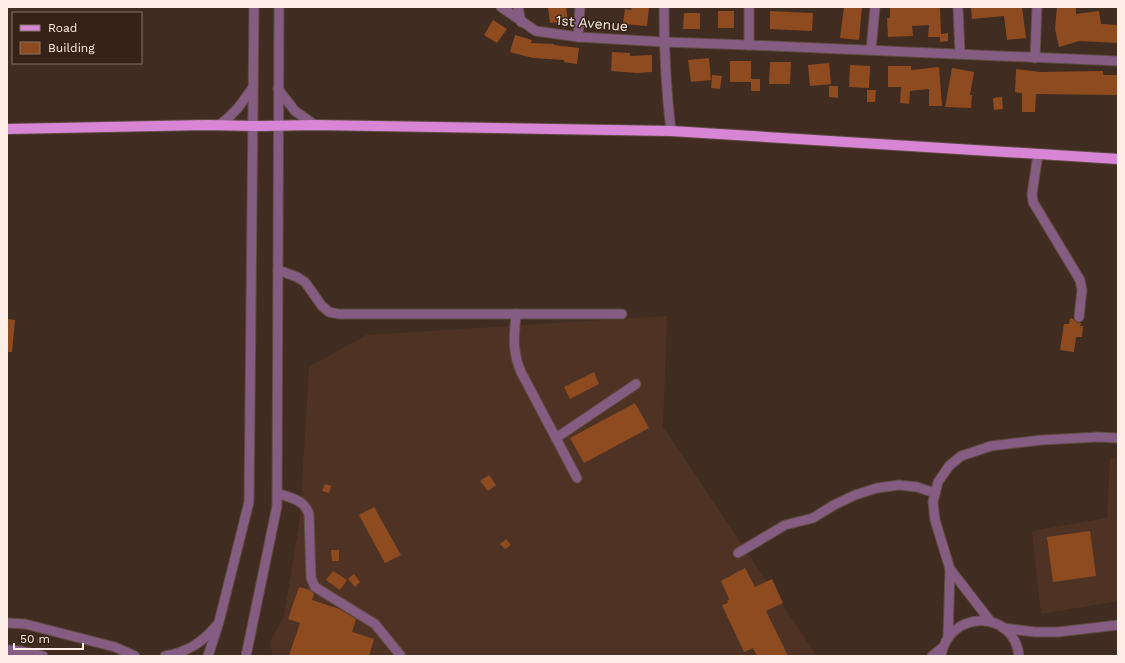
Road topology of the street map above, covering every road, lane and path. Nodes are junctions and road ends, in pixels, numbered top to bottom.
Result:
1 (254, 7) edge
2 (279, 7) edge
3 (501, 7) edge
4 (518, 7) edge
5 (580, 7) edge
6 (664, 7) edge
7 (749, 7) edge
8 (875, 7) edge
9 (958, 7) edge
10 (1037, 7) edge
11 (521, 22) junction
12 (578, 37) junction
13 (664, 42) junction
14 (749, 45) junction
15 (870, 50) junction
16 (960, 54) junction
17 (1035, 58) junction
18 (1118, 61) edge
19 (253, 87) junction
20 (278, 89) junction
21 (219, 125) junction
22 (315, 125) junction
23 (253, 126) junction
24 (279, 126) junction
25 (7, 129) edge
26 (671, 132) junction
27 (1038, 154) junction
28 (1118, 159) edge
29 (278, 270) junction
30 (516, 314) junction
31 (622, 314) dead end
32 (1079, 317) dead end
33 (636, 384) dead end
34 (556, 438) junction
35 (1118, 438) edge
36 (577, 478) dead end
37 (277, 492) junction
38 (935, 493) junction
39 (738, 553) dead end
40 (950, 569) junction
41 (219, 622) junction
42 (991, 622) junction
43 (7, 623) edge
44 (1118, 625) edge
45 (1003, 628) junction
46 (948, 637) junction
47 (7, 650) edge
48 (942, 652) edge
49 (43, 656) edge
50 (135, 656) edge
51 (165, 656) edge
52 (208, 656) edge
53 (246, 656) edge
54 (401, 656) edge
55 (932, 656) edge
56 (1019, 656) edge

1 - 19 street
2 - 20 street
3 - 11 street, 1st Avenue
4 - 11 street
5 - 12 street
6 - 13 street
7 - 14 street
8 - 15 street
9 - 16 street
10 - 17 street
11 - 12 street, 1st Avenue
12 - 13 street, 1st Avenue
13 - 14 street, 1st Avenue
13 - 26 street
14 - 15 street, 1st Avenue
15 - 16 street, 1st Avenue
16 - 17 street, 1st Avenue
17 - 18 street, 1st Avenue
19 - 21 street
19 - 23 street
20 - 22 street
20 - 24 street
21 - 23 main road
21 - 25 main road
22 - 24 main road
22 - 26 main road
23 - 24 main road
23 - 41 street
24 - 29 street
26 - 27 main road
27 - 28 main road
27 - 32 street
29 - 30 street
29 - 37 street
30 - 31 street
30 - 34 street
33 - 34 street
34 - 36 street
35 - 38 street
37 - 53 street
37 - 54 street
38 - 39 street
38 - 40 street
40 - 42 street
40 - 46 street
41 - 51 street
41 - 52 street
42 - 45 street
42 - 46 street
43 - 50 street
44 - 45 street
45 - 56 street
46 - 48 street
47 - 49 street
48 - 55 street

